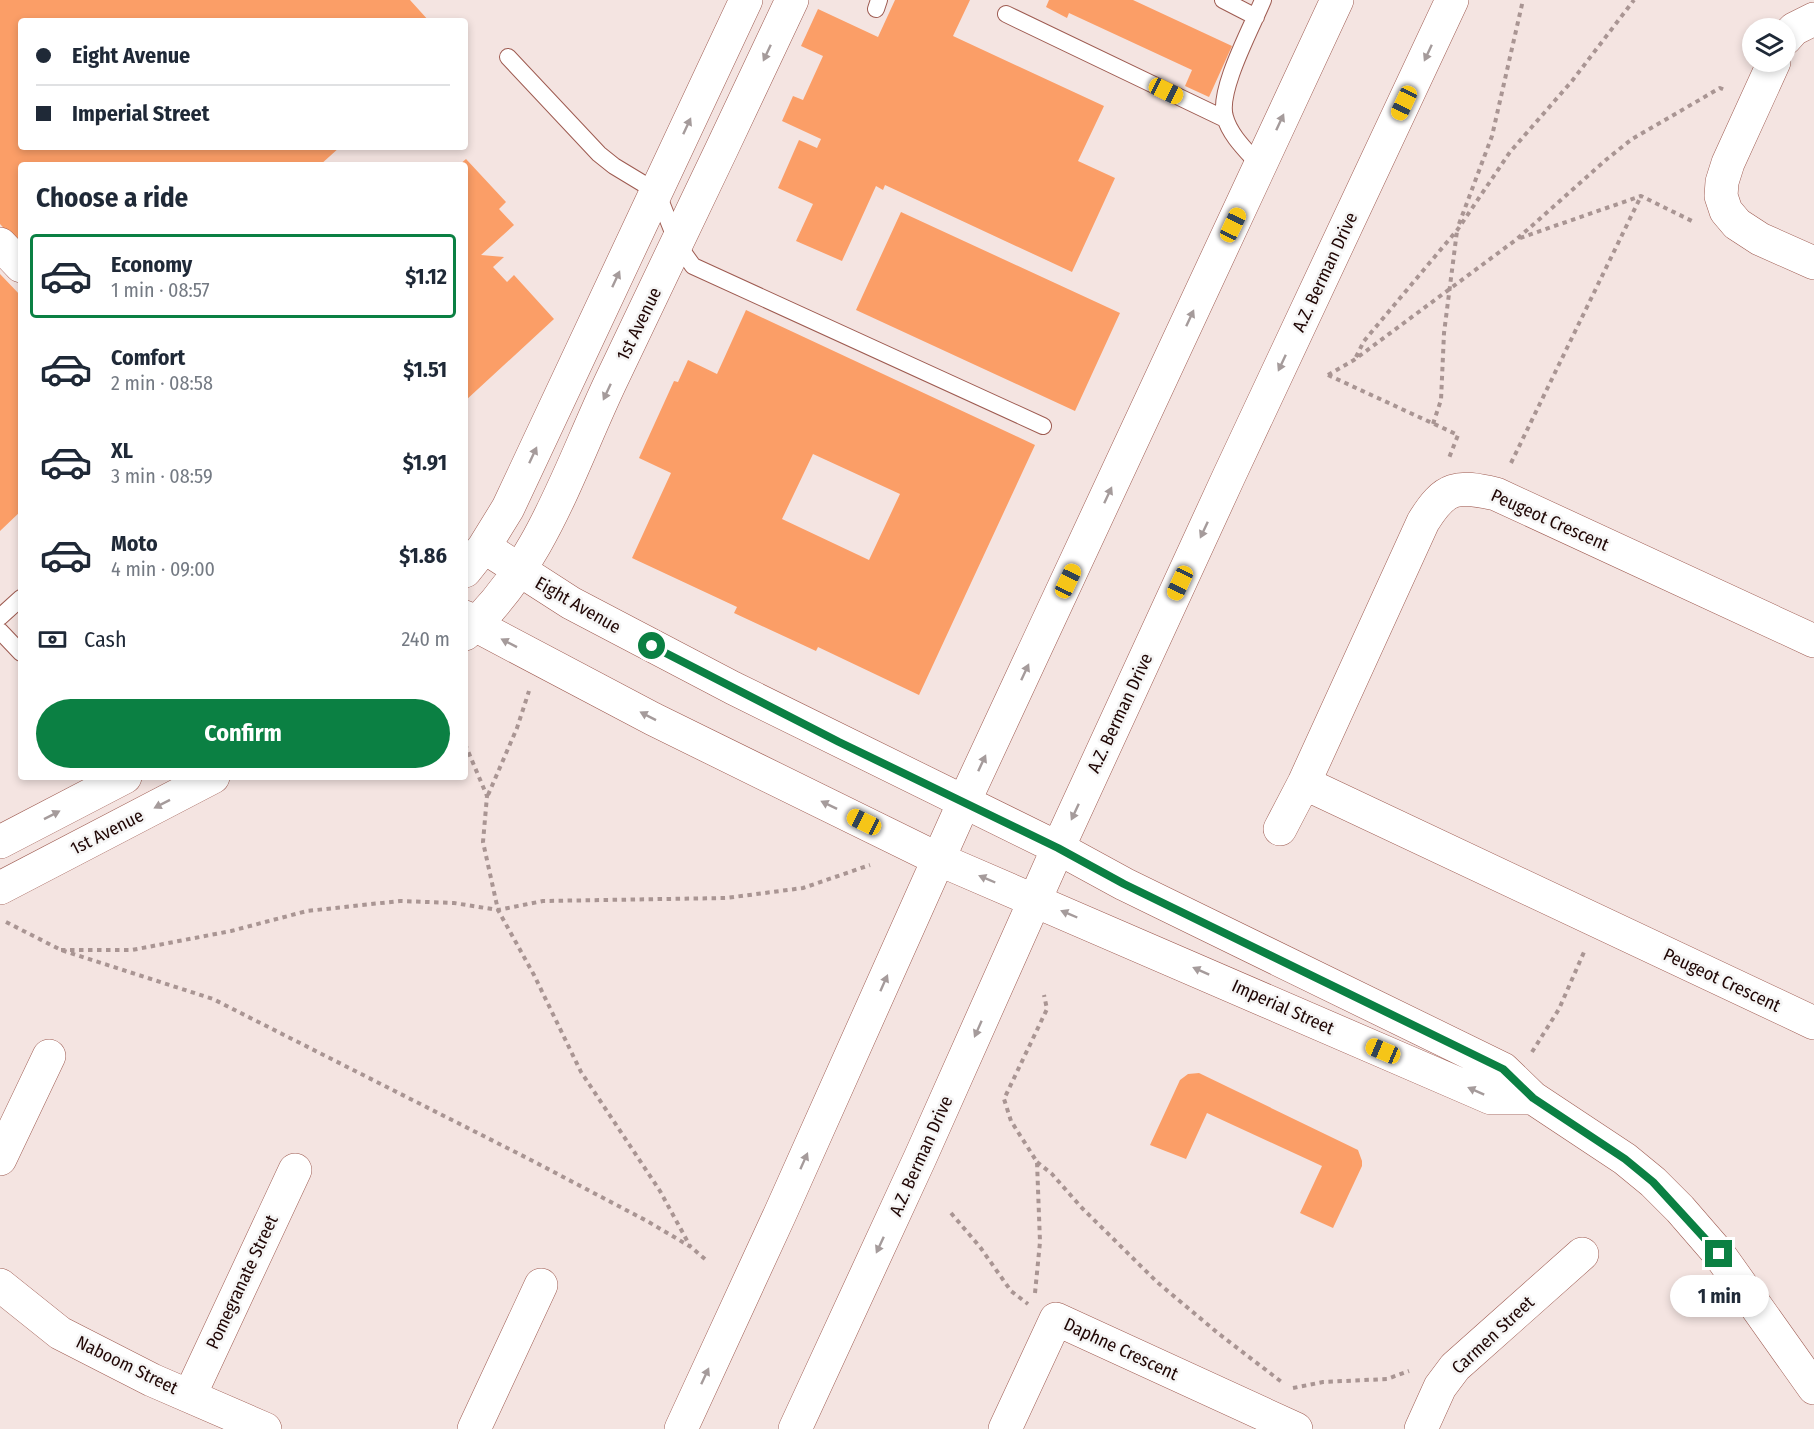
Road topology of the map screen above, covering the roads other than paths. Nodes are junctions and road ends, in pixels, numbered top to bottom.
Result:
1 (746, 0) edge
2 (792, 0) edge
3 (1223, 0) edge
4 (1263, 0) edge
5 (1337, 0) edge
6 (1452, 0) edge
7 (1006, 14) dead end
8 (1256, 16) junction
9 (1814, 19) edge
10 (1796, 28) edge
11 (508, 57) dead end
12 (1769, 72) edge
13 (1225, 119) junction
14 (1260, 166) junction
15 (657, 192) junction
16 (0, 244) edge
17 (678, 245) junction
18 (18, 263) edge
19 (1814, 263) edge
20 (1043, 426) dead end
21 (475, 559) edge
22 (520, 571) junction
23 (18, 601) edge
24 (0, 617) edge
25 (468, 626) edge
26 (0, 631) edge
27 (1814, 641) edge
28 (18, 650) edge
29 (119, 780) edge
30 (207, 780) edge
31 (1304, 783) junction
32 (964, 802) junction
33 (1280, 829) dead end
34 (0, 842) edge
35 (1058, 848) junction
36 (938, 859) junction
37 (0, 888) edge
38 (1035, 900) junction
39 (1814, 1023) edge
40 (49, 1056) dead end
41 (1533, 1098) junction
42 (0, 1159) edge
43 (295, 1170) dead end
44 (1582, 1254) dead end
45 (0, 1285) edge
46 (541, 1285) dead end
47 (1814, 1388) edge
48 (190, 1395) junction
49 (265, 1429) edge
50 (474, 1429) edge
51 (681, 1429) edge
52 (795, 1429) edge
53 (1005, 1429) edge
54 (1296, 1429) edge
55 (1420, 1429) edge

15 -> 1 street
2 -> 17 street, 1st Avenue
3 - 8 lane
4 - 8 lane
14 -> 5 street
6 -> 35 street, A.Z. Berman Drive
7 - 13 lane
8 - 13 lane
9 - 10 street
11 - 15 lane
12 - 19 street
13 - 14 lane
32 -> 14 street
15 - 17 lane
21 -> 15 street
16 - 18 street
17 - 20 lane
17 -> 22 street, 1st Avenue
21 - 22 street, Eight Avenue
22 - 25 street, 1st Avenue
22 - 32 street, Eight Avenue
23 - 24 lane
36 -> 25 street
26 - 28 lane
27 - 31 street, Peugeot Crescent
34 -> 29 street
30 -> 37 street, 1st Avenue
31 - 33 street, Peugeot Crescent
31 - 39 street, Peugeot Crescent
32 - 35 street, Eight Avenue
32 - 36 street
35 - 38 street, A.Z. Berman Drive
35 - 41 street
38 -> 36 street, Imperial Street
51 -> 36 street
41 -> 38 street, Imperial Street
38 -> 52 street, A.Z. Berman Drive
40 - 42 street
41 - 47 street
43 - 48 street, Pomegranate Street
44 - 55 street, Carmen Street
45 - 48 street, Naboom Street
46 - 50 street
48 - 49 street, Naboom Street
53 - 54 street, Daphne Crescent

